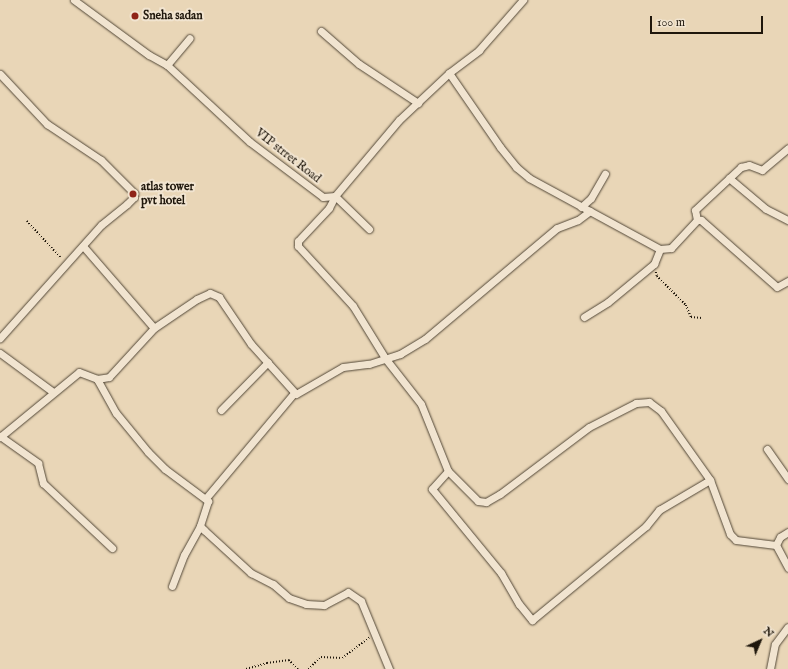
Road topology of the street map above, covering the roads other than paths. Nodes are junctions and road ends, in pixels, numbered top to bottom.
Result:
1 (74, 0) edge
2 (523, 0) edge
3 (321, 31) dead end
4 (190, 38) dead end
5 (167, 65) junction
6 (449, 73) junction
7 (0, 74) edge
8 (418, 103) junction
9 (788, 148) edge
10 (605, 174) dead end
11 (729, 178) junction
12 (335, 196) junction
13 (581, 206) junction
14 (590, 211) junction
15 (697, 220) junction
16 (788, 220) edge
17 (369, 229) dead end
18 (83, 246) junction
19 (660, 249) junction
20 (788, 281) edge
21 (584, 317) dead end
22 (154, 328) junction
23 (0, 338) edge
24 (0, 353) edge
25 (384, 358) junction
26 (268, 362) junction
27 (97, 379) junction
28 (53, 392) junction
29 (294, 393) junction
30 (221, 410) dead end
31 (0, 436) edge
32 (767, 449) dead end
33 (448, 471) junction
34 (788, 479) edge
35 (710, 480) junction
36 (206, 498) junction
37 (200, 526) junction
38 (788, 532) edge
39 (776, 545) junction
40 (112, 548) dead end
41 (788, 568) edge
42 (172, 586) dead end
43 (788, 627) edge
44 (389, 669) edge
45 (770, 669) edge

1 - 5 street, VIP strret Road
2 - 6 street
3 - 8 street
4 - 5 street
5 - 12 street, VIP strret Road
6 - 8 street
6 - 13 street
7 - 18 street
8 - 12 street
9 - 11 street
10 - 13 street
11 - 15 street
11 - 16 street
12 - 17 street
12 - 25 street
13 - 14 street
14 - 19 street
14 - 25 street
15 - 19 street
15 - 20 street
18 - 22 street
18 - 23 street
19 - 21 street
22 - 26 street
22 - 27 street
24 - 28 street
25 - 29 street
25 - 33 street
26 - 29 street
26 - 30 street
27 - 28 street
27 - 36 street
28 - 31 street
29 - 36 street
31 - 40 street
32 - 34 street
33 - 35 street
33 - 35 street
35 - 39 street
36 - 37 street
37 - 42 street
37 - 44 street
38 - 39 street
39 - 41 street
43 - 45 street

